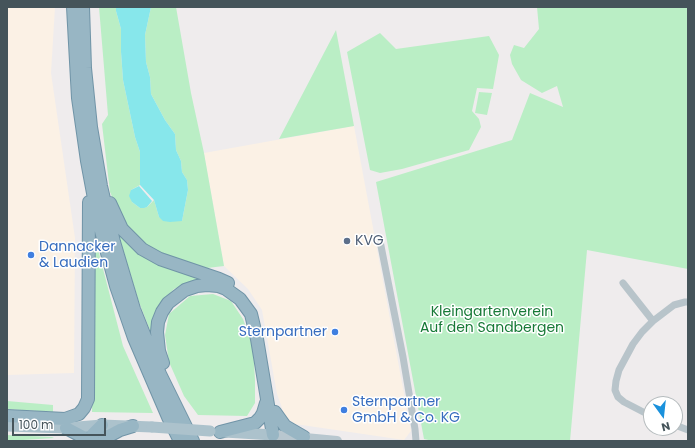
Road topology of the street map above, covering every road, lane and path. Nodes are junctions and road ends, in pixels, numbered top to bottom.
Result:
1 (73, 7) edge
2 (83, 7) edge
3 (97, 188) junction
4 (380, 241) dead end
5 (623, 283) dead end
6 (688, 302) edge
7 (653, 321) junction
8 (267, 398) junction
9 (275, 412) junction
10 (643, 412) edge
11 (7, 416) edge
12 (180, 416) junction
13 (65, 424) junction
14 (102, 425) junction
15 (7, 426) edge
16 (133, 426) junction
17 (215, 431) junction
18 (273, 435) junction
19 (306, 438) junction
20 (89, 441) edge
21 (103, 441) edge
22 (180, 441) edge
23 (193, 441) edge
24 (337, 441) edge
25 (416, 441) edge

1 - 3 highway
2 - 3 highway
3 - 9 highway
3 - 12 highway
3 - 13 highway
3 - 22 highway
4 - 25 street
5 - 7 street
6 - 7 street
7 - 10 street
8 - 12 highway
8 - 17 highway
8 - 18 highway
9 - 18 highway
9 - 19 highway
11 - 13 highway
12 - 23 highway
13 - 14 main road
13 - 15 main road
13 - 20 highway
14 - 16 main road
14 - 20 highway
16 - 17 main road, bridge
16 - 21 highway
17 - 18 main road
18 - 19 main road
19 - 24 main road

